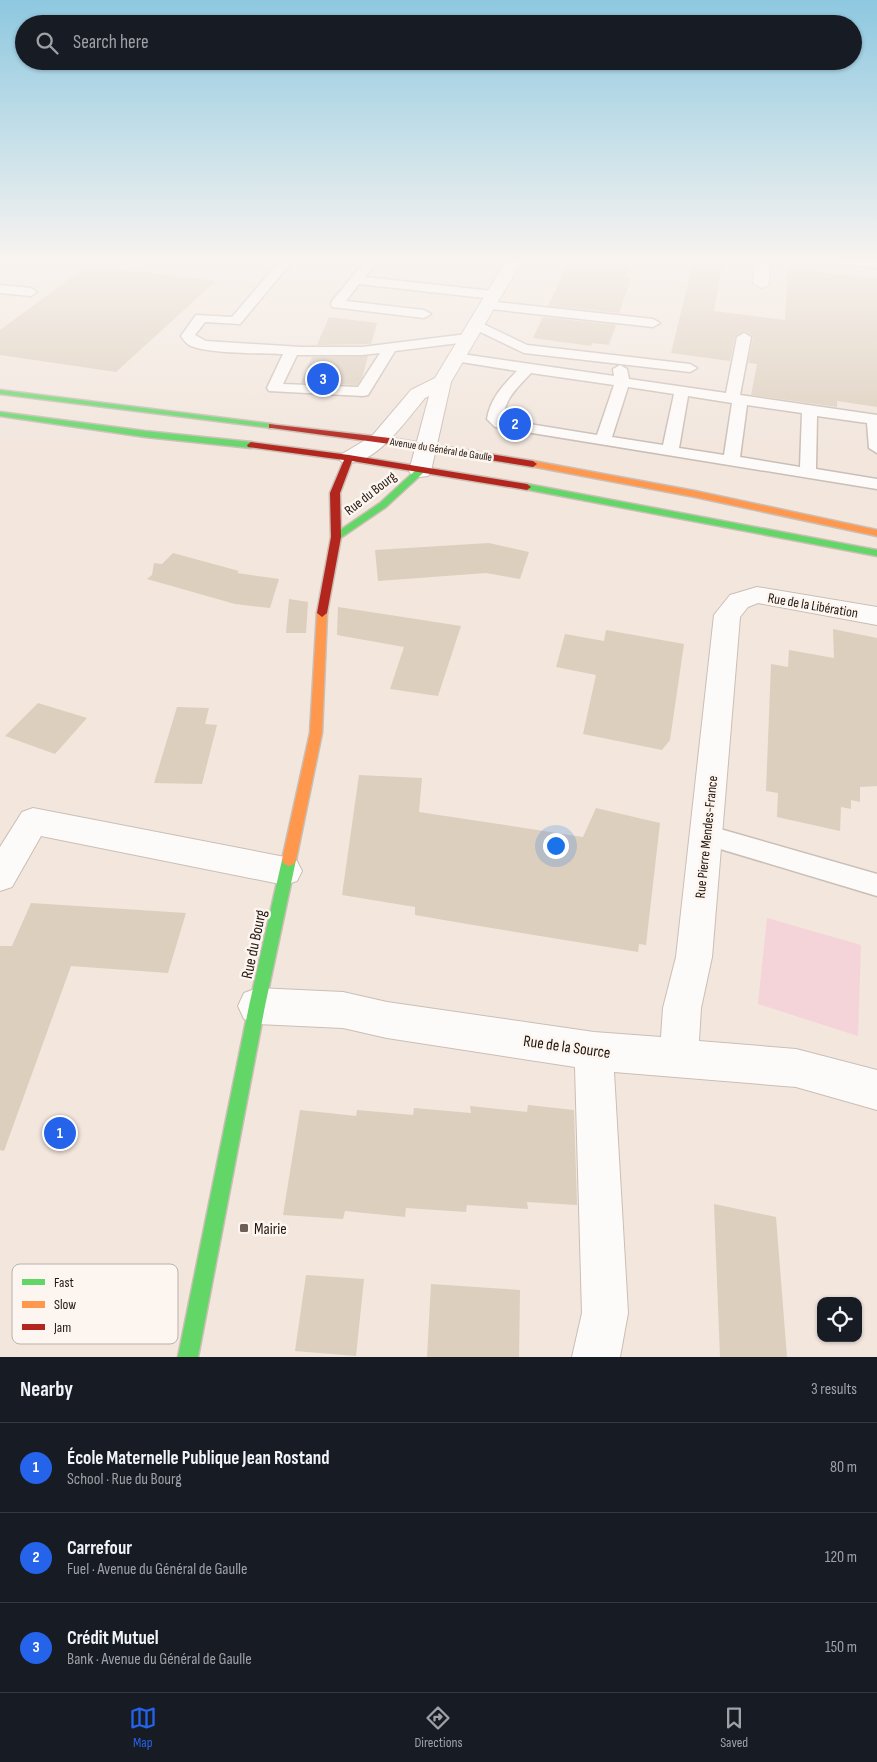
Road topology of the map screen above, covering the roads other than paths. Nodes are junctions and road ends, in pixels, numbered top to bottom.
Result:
1 (198, 322) edge
2 (476, 322) edge
3 (642, 322) edge
4 (653, 324) dead end
5 (471, 331) junction
6 (744, 337) dead end
7 (390, 348) junction
8 (292, 350) junction
9 (455, 358) junction
10 (619, 359) junction
11 (528, 368) junction
12 (690, 368) dead end
13 (442, 382) junction
14 (622, 382) junction
15 (682, 390) junction
16 (0, 392) edge
17 (736, 398) junction
18 (810, 410) junction
19 (0, 414) edge
20 (876, 420) edge
21 (379, 440) junction
22 (603, 441) junction
23 (423, 446) junction
24 (877, 448) edge
25 (670, 452) junction
26 (349, 458) junction
27 (732, 461) junction
28 (420, 470) junction
29 (808, 474) junction
30 (877, 484) edge
31 (877, 534) edge
32 (336, 536) junction
33 (877, 553) edge
34 (727, 615) joint
35 (877, 616) edge
36 (706, 835) junction
37 (285, 871) junction
38 (0, 877) edge
39 (877, 885) edge
40 (257, 1006) junction
41 (594, 1051) junction
42 (679, 1058) junction
43 (877, 1090) edge
44 (188, 1357) edge
45 (596, 1357) edge

1 - 8 lane
2 - 5 street
3 - 4 lane
5 - 7 lane
5 - 9 street
5 - 10 lane
6 - 17 lane
7 - 8 lane
7 - 8 lane
9 - 11 lane
9 - 13 street
10 - 12 lane
10 - 14 lane
11 - 14 lane
11 - 22 lane
13 - 21 street
13 - 23 street
14 - 15 lane
14 - 22 lane
15 - 17 lane
15 - 25 lane
16 - 21 main road, Avenue du Général de Gaulle
17 - 18 lane
17 - 27 lane
18 - 20 lane
18 - 29 lane
19 - 26 main road, Avenue du Général de Gaulle
20 - 24 lane
21 - 23 main road, Avenue du Général de Gaulle
21 - 26 street
22 - 25 lane
23 - 28 street
23 - 31 main road, Avenue du Général de Gaulle
25 - 27 lane
26 - 28 main road, Avenue du Général de Gaulle
26 - 32 main road, Rue du Bourg
27 - 29 lane
28 - 32 main road, Rue du Bourg
28 - 33 main road, Avenue du Général de Gaulle
29 - 30 lane
32 - 37 main road, Rue du Bourg
34 - 35 street, Rue de la Libération
34 - 36 street, Rue Pierre Mendes-France
36 - 39 lane
36 - 42 street, Rue Pierre Mendes-France
37 - 38 street
37 - 40 main road, Rue du Bourg
40 - 41 street, Rue de la Source
40 - 44 main road, Rue du Bourg
41 - 42 street, Rue de la Source
41 - 45 street
42 - 43 street, Rue de la Source

